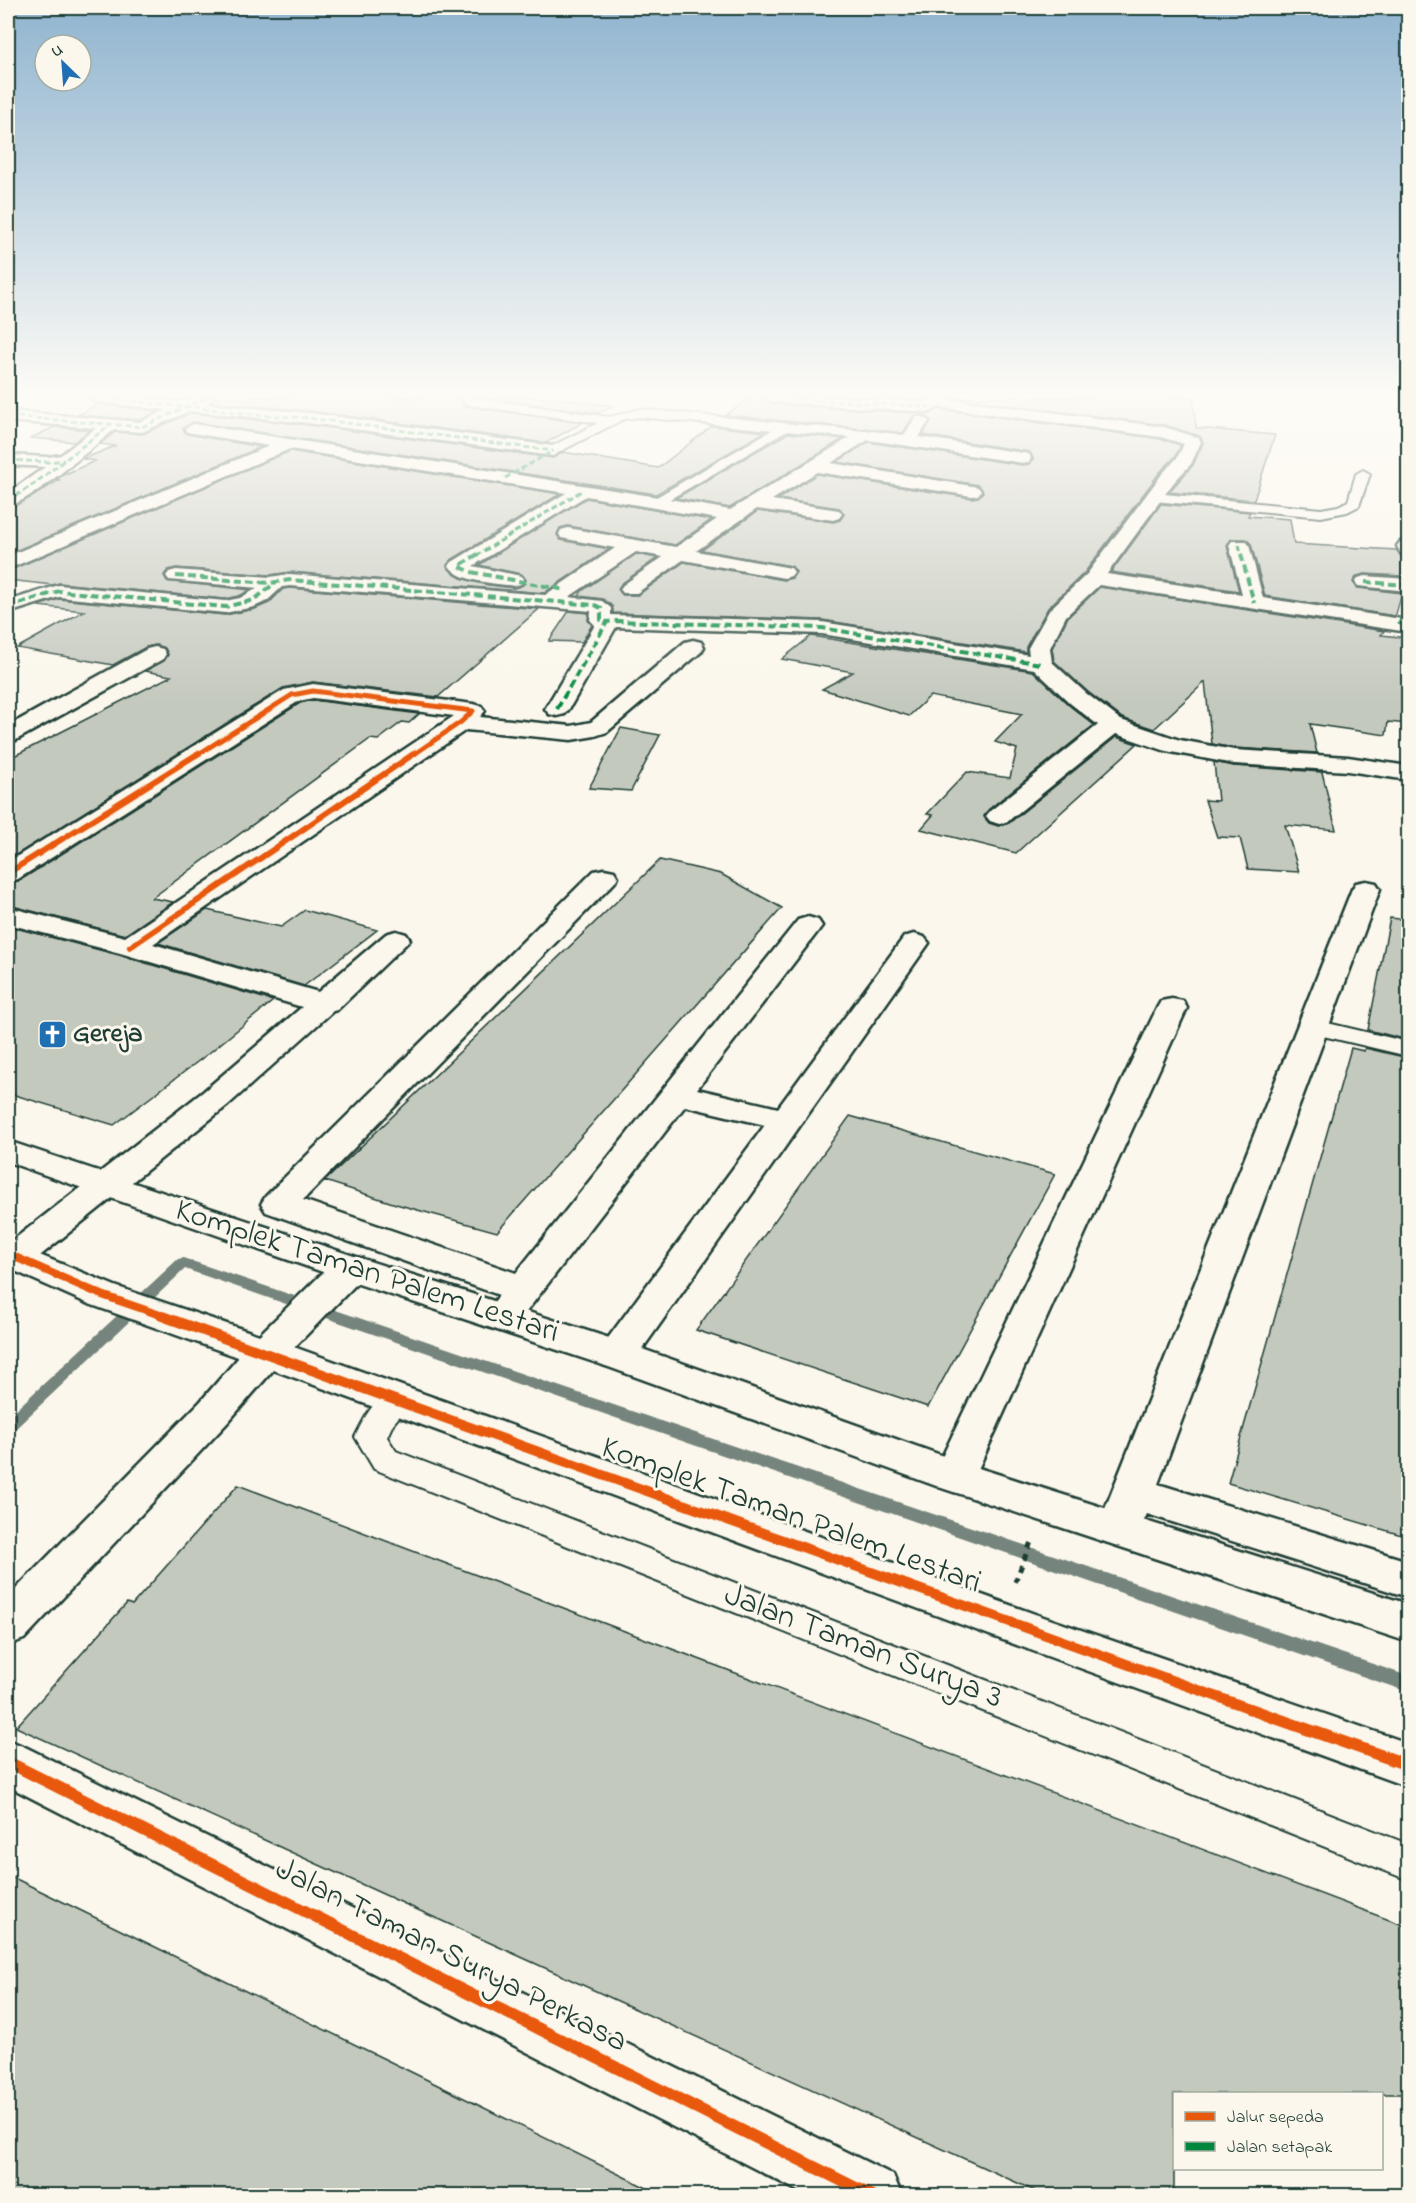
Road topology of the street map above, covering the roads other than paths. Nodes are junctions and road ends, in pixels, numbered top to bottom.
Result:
1 (157, 500) edge
2 (567, 500) edge
3 (644, 500) edge
4 (662, 500) edge
5 (759, 500) edge
6 (1152, 500) edge
7 (1183, 500) edge
8 (1355, 500) edge
9 (658, 502) junction
10 (754, 503) junction
11 (833, 514) dead end
12 (733, 516) junction
13 (568, 534) dead end
14 (633, 545) junction
15 (1239, 545) dead end
16 (682, 553) junction
17 (8, 563) edge
18 (784, 572) dead end
19 (176, 576) dead end
20 (1094, 578) junction
21 (276, 582) junction
22 (1365, 582) dead end
23 (1408, 585) edge
24 (630, 589) dead end
25 (565, 590) junction
26 (548, 602) junction
27 (1254, 603) junction
28 (1408, 603) edge
29 (8, 607) edge
30 (607, 622) junction
31 (1404, 626) edge
32 (693, 647) dead end
33 (155, 654) dead end
34 (1041, 664) junction
35 (557, 709) dead end
36 (461, 722) junction
37 (1113, 725) junction
38 (8, 735) edge
39 (1408, 773) edge
40 (999, 816) dead end
41 (8, 873) edge
42 (604, 877) dead end
43 (1366, 889) dead end
44 (8, 915) edge
45 (808, 926) dead end
46 (396, 940) dead end
47 (914, 943) dead end
48 (130, 947) junction
49 (326, 1004) junction
50 (1172, 1008) dead end
51 (1314, 1027) junction
52 (1408, 1048) edge
53 (675, 1094) junction
54 (786, 1120) junction
55 (8, 1151) edge
56 (107, 1186) junction
57 (10, 1257) edge
58 (340, 1279) junction
59 (512, 1304) junction
60 (277, 1341) junction
61 (617, 1355) junction
62 (397, 1400) junction
63 (954, 1476) junction
64 (1126, 1511) junction
65 (1408, 1579) edge
66 (1408, 1623) edge
67 (8, 1626) edge
68 (8, 1762) edge
69 (1408, 1765) edge
70 (1408, 1862) edge
71 (872, 2196) edge

1 - 17 street
2 - 25 street
3 - 9 street
4 - 9 lane
5 - 10 street
6 - 20 street
7 - 8 lane
9 - 12 street
10 - 11 street
10 - 12 street
12 - 16 street
13 - 14 street
14 - 16 street
14 - 25 street
15 - 27 street
16 - 18 street
16 - 24 street
19 - 21 street
20 - 27 street
20 - 34 street
21 - 26 street
21 - 29 street
22 - 23 street
25 - 26 street
26 - 30 street
27 - 31 street
28 - 31 street
30 - 34 street
30 - 35 street
32 - 36 street
33 - 38 street
34 - 37 street
36 - 41 street
36 - 48 street
37 - 39 street
37 - 40 street
42 - 59 street
43 - 51 street
44 - 48 street
45 - 53 street
46 - 49 street
47 - 54 street
48 - 49 street
49 - 56 street
50 - 63 street
51 - 52 lane
51 - 64 street
53 - 54 street
53 - 59 street
54 - 61 street
55 - 56 street, Komplek Taman Palem Lestari
56 - 57 street
56 - 58 street, Komplek Taman Palem Lestari
57 - 60 street, Komplek Taman Palem Lestari
58 - 59 street, Komplek Taman Palem Lestari
58 - 60 street
59 - 61 street, Komplek Taman Palem Lestari
60 - 62 street, Komplek Taman Palem Lestari
60 - 67 street
61 - 63 street, Komplek Taman Palem Lestari
62 - 69 street, Komplek Taman Palem Lestari
62 - 70 lane, Jalan Taman Surya 3
63 - 64 street, Komplek Taman Palem Lestari
64 - 65 street
64 - 66 street, Komplek Taman Palem Lestari
68 - 71 street, Jalan Taman Surya Perkasa

